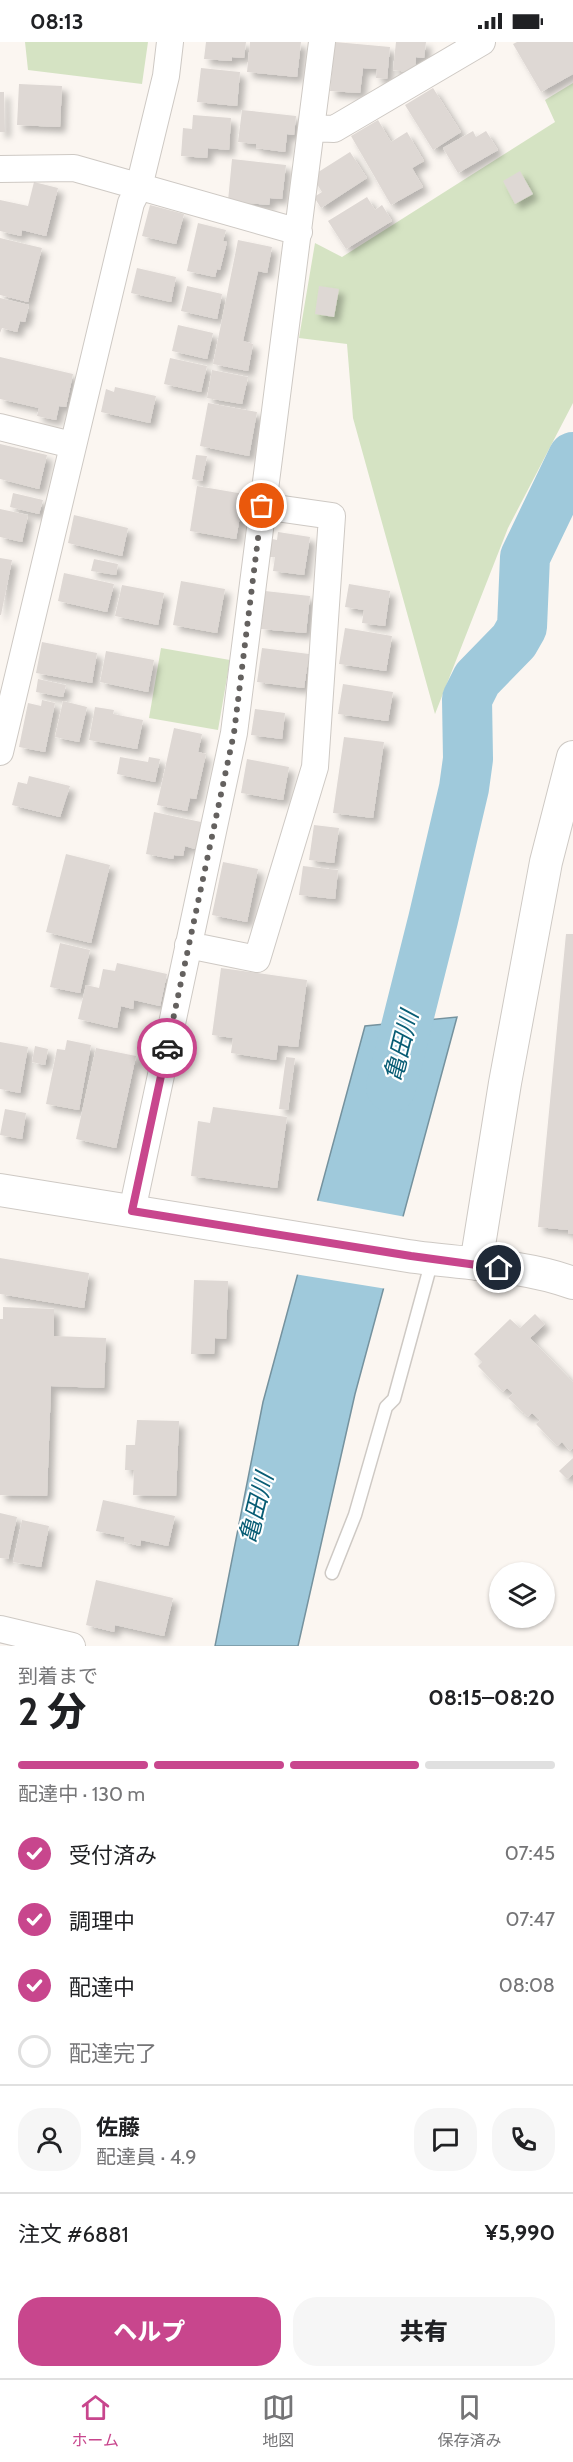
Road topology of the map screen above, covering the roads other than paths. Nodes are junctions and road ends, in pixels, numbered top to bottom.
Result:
1 (170, 42) edge
2 (322, 42) edge
3 (479, 43) edge
4 (311, 128) junction
5 (0, 169) edge
6 (139, 187) junction
7 (299, 232) junction
8 (0, 428) edge
9 (72, 446) junction
10 (262, 506) junction
11 (0, 752) edge
12 (573, 757) edge
13 (188, 945) junction
14 (0, 1190) edge
15 (132, 1211) junction
16 (421, 1257) junction
17 (476, 1264) junction
18 (573, 1283) edge
19 (332, 1574) dead end
20 (0, 1629) edge
21 (72, 1646) edge

1 - 6 street
2 - 4 street
3 - 4 street
4 - 7 street
5 - 6 street
6 - 7 street
6 - 9 street
7 - 10 street
8 - 9 street
9 - 11 street
10 - 13 street
10 - 13 street
12 - 17 street
13 - 15 street
14 - 15 street
15 - 16 street
16 - 17 street
16 - 19 lane
17 - 18 street
20 - 21 street

